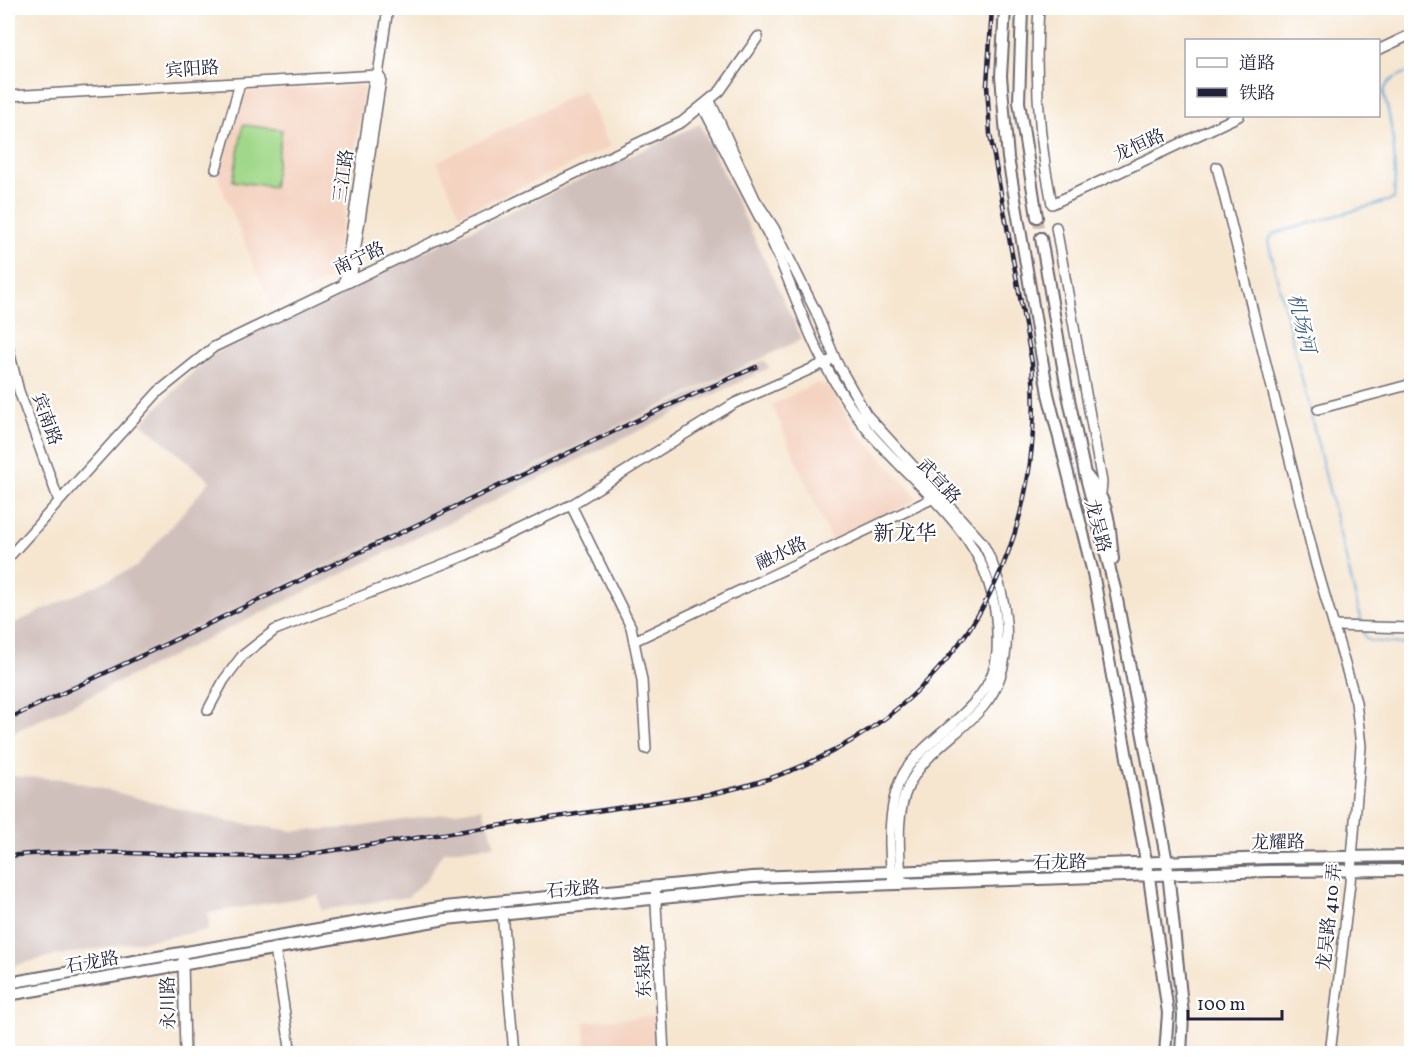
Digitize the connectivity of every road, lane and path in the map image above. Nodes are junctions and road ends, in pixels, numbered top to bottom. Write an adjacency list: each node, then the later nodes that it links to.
1 (388, 8): 8 (street, 三江路)
2 (1005, 8): 39 (main road, 龙吴路)
3 (1022, 8): 15 (main road)
4 (1039, 8): 12 (street, 龙恒路)
5 (1412, 34): 7 (street)
6 (758, 37): 11 (street, 南宁路)
7 (1380, 49)
8 (378, 75): 9 (street, 宾阳路); 18 (street, 三江路)
9 (240, 82): 10 (street, 宾阳路); 14 (street)
10 (8, 96)
11 (706, 104): 18 (street, 南宁路); 20 (street); 21 (street, 武宣路)
12 (1237, 117)
13 (1217, 167): 31 (street, 龙吴路 410 弄)
14 (216, 169)
15 (1037, 217)
16 (1056, 227): 25 (street)
17 (1041, 238): 24 (main road, 龙吴路)
18 (347, 281): 27 (street, 南宁路)
19 (8, 347): 27 (street, 宾南路)
20 (835, 357): 21 (street); 26 (street)
21 (824, 363): 26 (street, 武宣路); 28 (street)
22 (1412, 384): 23 (street)
23 (1318, 410)
24 (1085, 474): 25 (main road); 30 (main road, 龙吴路)
25 (1101, 493): 30 (main road)
26 (937, 497): 33 (street, 融水路); 41 (street)
27 (59, 501): 29 (street, 南宁路)
28 (571, 505): 33 (street); 34 (street)
29 (8, 558)
30 (1115, 589): 38 (main road, 龙吴路)
31 (1334, 627): 32 (street); 36 (street, 龙吴路 410 弄)
32 (1412, 628)
33 (634, 641): 35 (street)
34 (208, 710)
35 (646, 749)
36 (1352, 856): 37 (main road, 龙耀路); 38 (main road, 龙耀路); 40 (street, 龙吴路 410 弄)
37 (1412, 856)
38 (1167, 862): 39 (main road, 龙耀路); 43 (main road, 龙吴路)
39 (1145, 864): 41 (main road, 石龙路); 44 (main road, 龙吴路)
40 (1351, 868): 42 (main road, 龙耀路); 43 (main road, 龙耀路); 60 (street, 龙吴路 410 弄)
41 (896, 870): 45 (street); 46 (main road, 石龙路)
42 (1412, 870)
43 (1169, 876): 44 (main road, 龙耀路); 59 (main road, 龙吴路)
44 (1149, 877): 45 (main road, 石龙路); 58 (main road, 龙吴路)
45 (897, 883): 47 (main road, 石龙路)
46 (655, 886): 47 (street, 东泉路); 50 (main road, 石龙路)
47 (656, 898): 48 (main road, 石龙路); 57 (street, 东泉路)
48 (502, 912): 49 (main road, 石龙路); 56 (street)
49 (275, 948): 51 (main road, 石龙路); 55 (street)
50 (183, 951): 51 (street, 永川路); 52 (main road, 石龙路)
51 (183, 963): 53 (main road, 石龙路); 54 (street, 永川路)
52 (8, 983)
53 (8, 995)
54 (185, 1053)
55 (291, 1053)
56 (514, 1053)
57 (664, 1053)
58 (1165, 1053)
59 (1181, 1053)
60 (1330, 1053)

